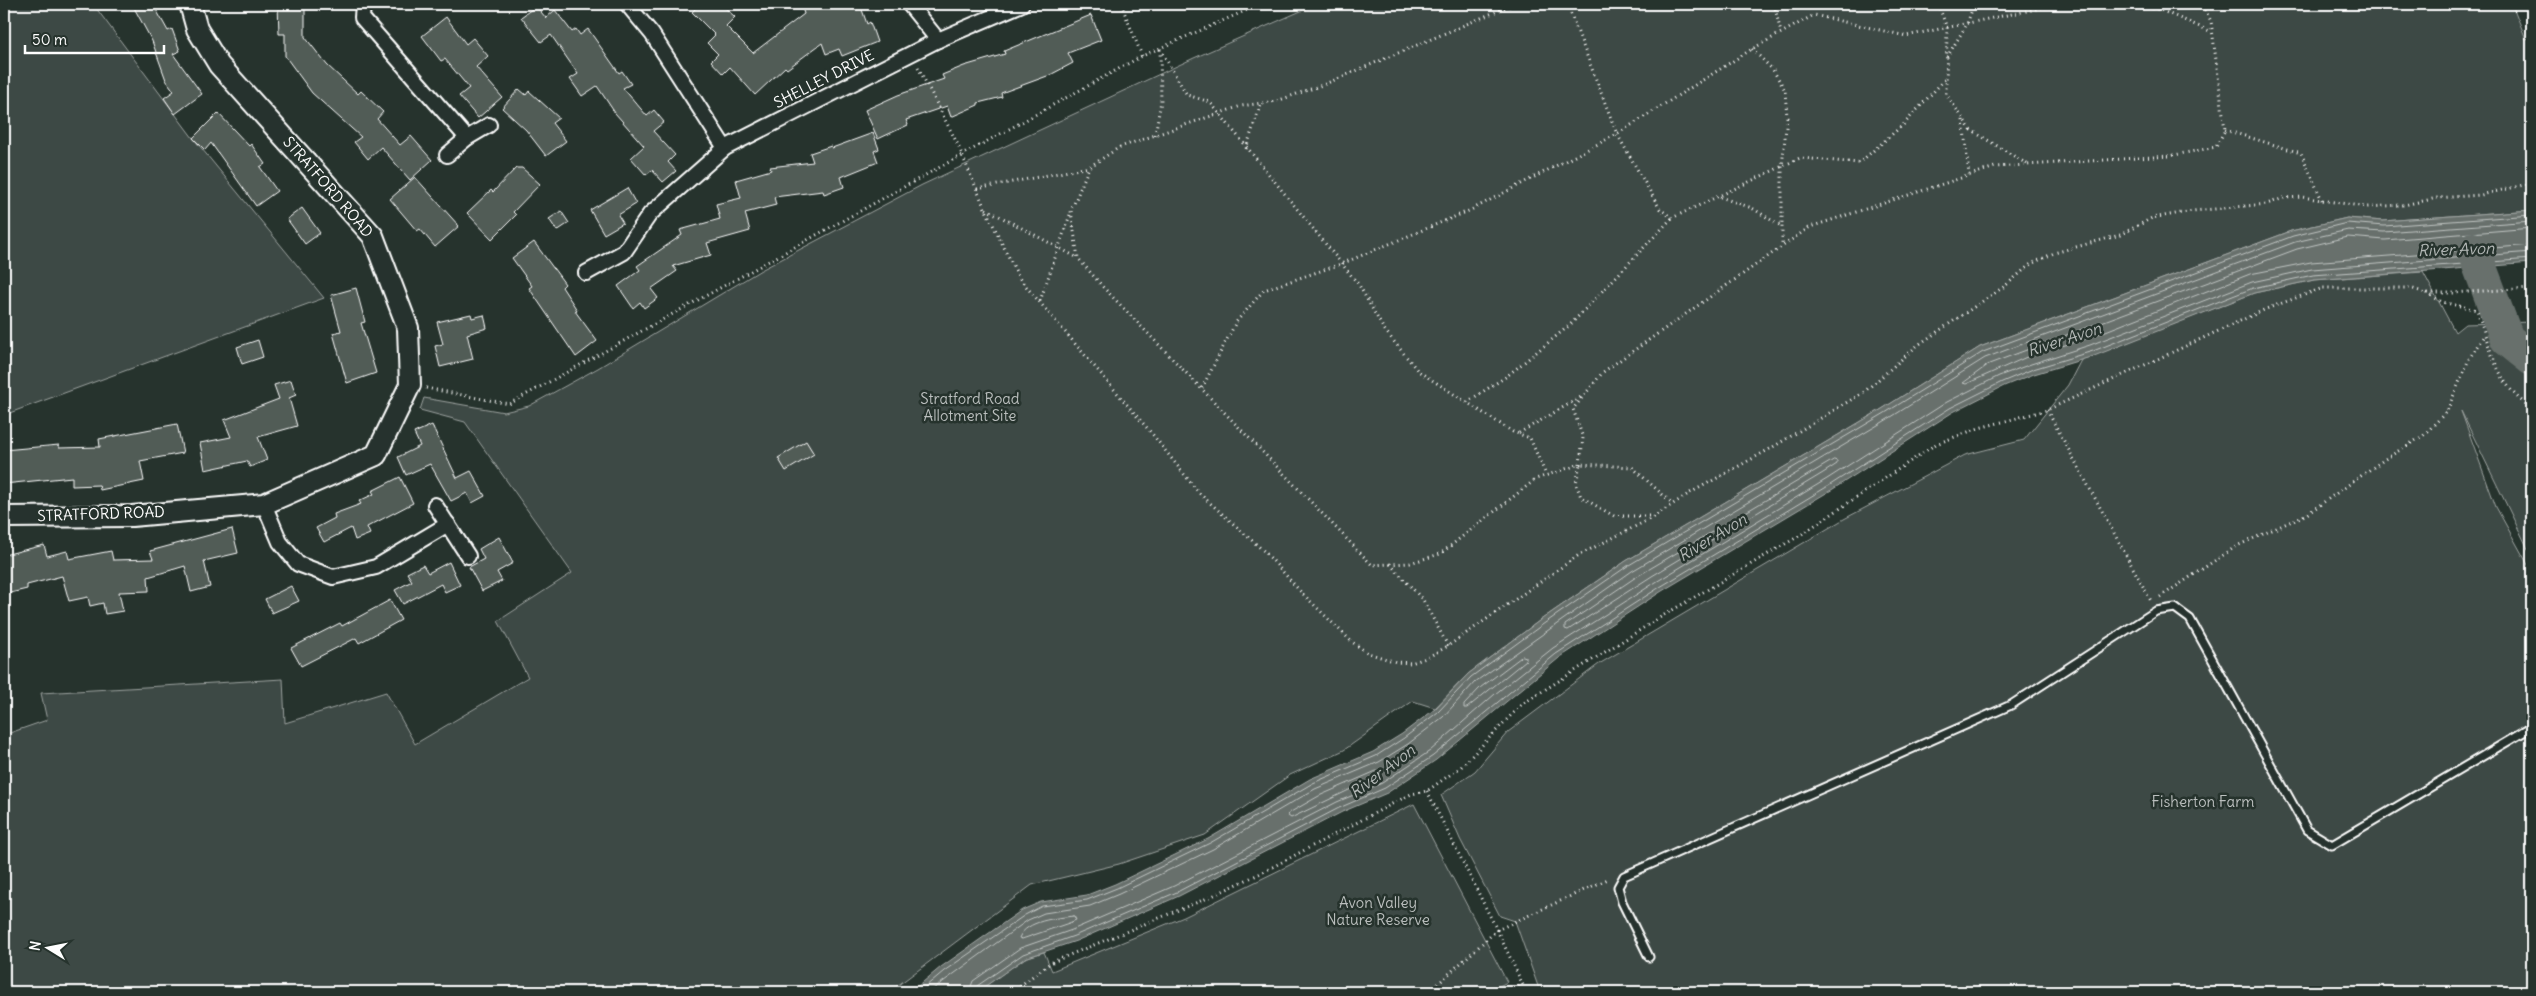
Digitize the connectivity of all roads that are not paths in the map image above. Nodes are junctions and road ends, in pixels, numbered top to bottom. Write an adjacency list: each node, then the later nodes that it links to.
1 (190, 4): 12 (street, STRATFORD ROAD)
2 (363, 4): 8 (street)
3 (627, 4): 9 (street)
4 (909, 4): 6 (street)
5 (1022, 4): 6 (street, SHELLEY DRIVE)
6 (938, 40): 9 (street, SHELLEY DRIVE)
7 (488, 125): 8 (street)
8 (467, 138): 10 (street)
9 (725, 148): 11 (street, SHELLEY DRIVE)
10 (447, 155)
11 (586, 273)
12 (264, 504): 14 (street, STRATFORD ROAD); 15 (street)
13 (435, 505): 15 (street)
14 (4, 517)
15 (448, 524): 16 (street)
16 (468, 556)
17 (2532, 727): 18 (lane)
18 (1649, 957)

